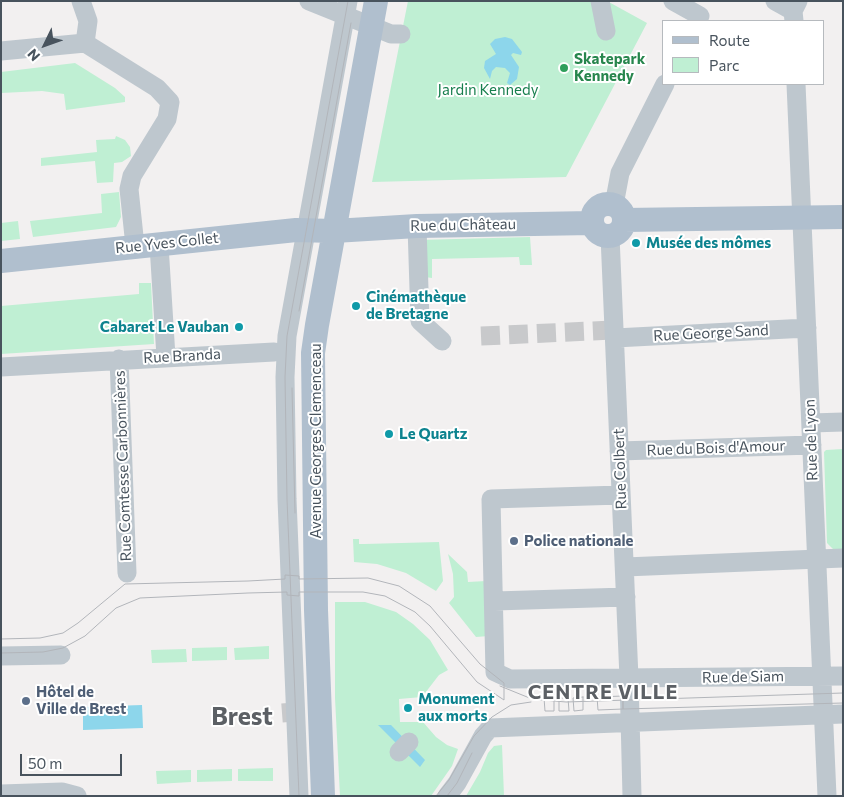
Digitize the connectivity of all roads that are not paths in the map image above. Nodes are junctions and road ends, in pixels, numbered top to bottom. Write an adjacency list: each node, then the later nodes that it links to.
1 (80, 1): 12 (street)
2 (309, 1): 8 (street)
3 (376, 1): 8 (main road, Avenue Georges Clemenceau)
4 (600, 1): 10 (street)
5 (673, 1): 9 (street)
6 (775, 1): 7 (street)
7 (795, 11)
8 (354, 13): 11 (street); 20 (main road, Avenue Georges Clemenceau)
9 (702, 13)
10 (606, 31)
11 (402, 34)
12 (85, 43): 13 (street); 22 (street)
13 (1, 51)
14 (664, 85): 18 (street, Rue Colbert)
15 (796, 85): 17 (street, Rue de Lyon)
16 (843, 217): 17 (main road, Rue du Château)
17 (802, 218): 18 (main road, Rue du Château); 24 (street, Rue de Lyon)
18 (610, 221): 19 (main road, Rue du Château); 25 (street, Rue Colbert)
19 (416, 226): 20 (main road, Rue du Château); 26 (street)
20 (318, 231): 21 (main road, Rue Yves Collet); 52 (street); 53 (street); 54 (main road, Avenue Georges Clemenceau)
21 (159, 244): 22 (main road, Rue Yves Collet); 28 (street)
22 (135, 246): 23 (main road, Rue Yves Collet)
23 (1, 261)
24 (807, 328): 25 (street, Rue George Sand); 32 (street, Rue de Lyon)
25 (615, 338): 34 (street, Rue Colbert)
26 (442, 341)
27 (274, 352): 28 (street, Rue Branda)
28 (166, 357): 29 (street, Rue Branda)
29 (119, 359): 30 (street, Rue Branda); 39 (street, Rue Comtesse Carbonnières)
30 (1, 367)
31 (843, 422): 32 (street)
32 (811, 423): 33 (street, Rue de Lyon)
33 (812, 445): 34 (street, Rue du Bois d'Amour); 37 (street, Rue de Lyon)
34 (620, 451): 35 (street, Rue Colbert)
35 (621, 495): 38 (street, Rue Colbert); 41 (street)
36 (843, 558): 37 (street)
37 (816, 559): 38 (street); 45 (street, Rue de Lyon)
38 (625, 567): 40 (street, Rue Colbert)
39 (126, 573)
40 (626, 597): 41 (street); 46 (street, Rue Colbert)
41 (495, 601): 46 (street, Rue de Siam)
42 (61, 655): 43 (street)
43 (1, 656)
44 (843, 676): 45 (street, Rue de Siam)
45 (822, 677): 46 (street, Rue de Siam); 47 (street, Rue de Lyon)
46 (630, 678): 49 (street, Rue Colbert)
47 (823, 714): 48 (street); 49 (street); 57 (street, Rue de Lyon)
48 (843, 714)
49 (630, 722): 55 (street); 56 (street, Rue Colbert)
50 (1, 794): 51 (street)
51 (76, 795)
52 (299, 796)
53 (305, 796)
54 (323, 796)
55 (447, 796)
56 (632, 796)
57 (827, 796)

